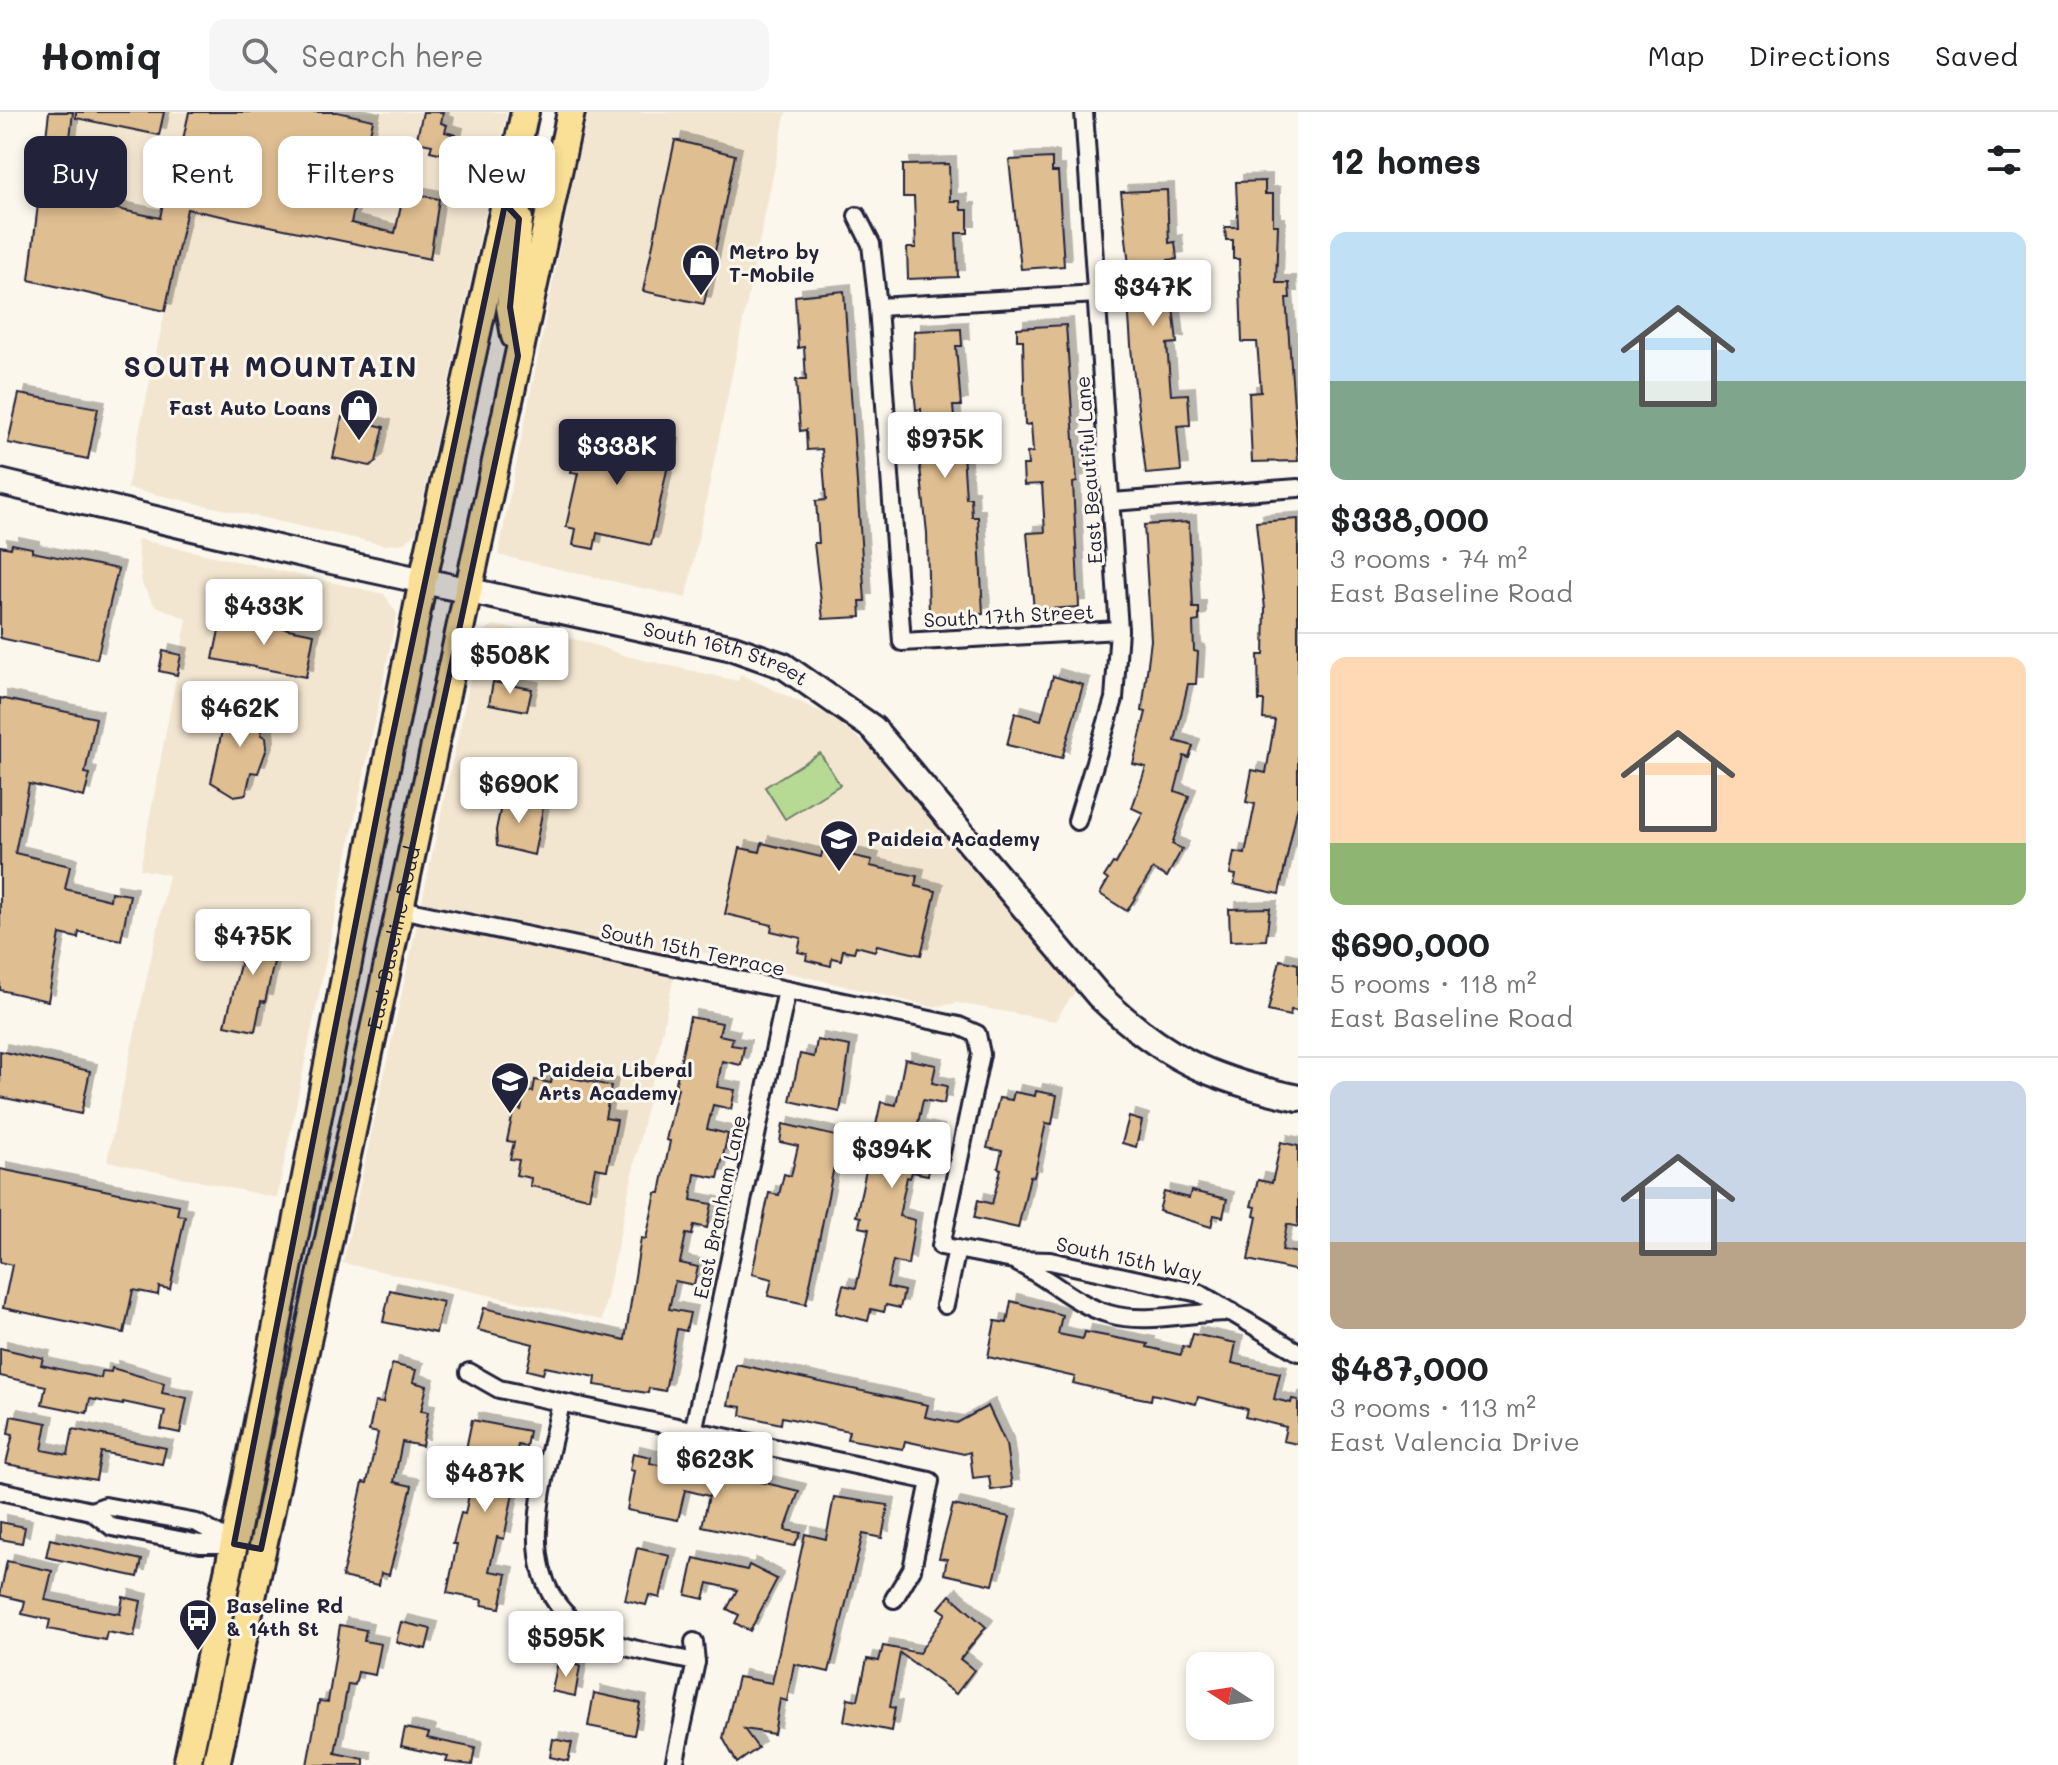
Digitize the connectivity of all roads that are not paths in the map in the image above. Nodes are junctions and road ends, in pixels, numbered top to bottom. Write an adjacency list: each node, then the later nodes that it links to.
1 (525, 112): 5 (main road, East Baseline Road)
2 (555, 112): 6 (main road)
3 (571, 112): 6 (main road, East Baseline Road)
4 (1084, 112): 10 (street, East Beautiful Lane)
5 (520, 136)
6 (562, 154): 12 (main road, East Baseline Road)
7 (504, 208): 16 (main road, East Baseline Road)
8 (512, 208): 12 (main road)
9 (857, 216): 11 (street)
10 (1097, 294): 11 (street); 15 (street, East Beautiful Lane)
11 (878, 307): 18 (street, South 17th Street)
12 (518, 356): 17 (main road, East Baseline Road)
13 (0, 482): 16 (main road, South 16th Street)
14 (1298, 488): 15 (street)
15 (1112, 502): 18 (street, East Beautiful Lane)
16 (423, 580): 17 (main road, South 16th Street); 20 (main road, East Baseline Road)
17 (467, 590): 21 (main road, East Baseline Road); 23 (main road, South 16th Street)
18 (1119, 630): 19 (street, East Beautiful Lane)
19 (1077, 821)
20 (360, 900): 21 (main road); 36 (main road, East Baseline Road)
21 (400, 909): 22 (street, South 15th Terrace); 37 (main road, East Baseline Road)
22 (787, 990): 24 (street, South 15th Terrace); 31 (street, East Branham Lane)
23 (1298, 1098)
24 (949, 1248): 25 (street, South 15th Way); 26 (street)
25 (1013, 1260): 27 (street, South 15th Way); 27 (street, South 15th Way)
26 (945, 1305)
27 (1232, 1312): 28 (street, South 15th Way)
28 (1295, 1345)
29 (469, 1372): 30 (street)
30 (561, 1403): 31 (street); 40 (street)
31 (693, 1432): 38 (street)
32 (0, 1491): 33 (street)
33 (91, 1511): 34 (street); 35 (street)
34 (148, 1514): 35 (street); 36 (street)
35 (144, 1534): 36 (street)
36 (234, 1544): 37 (main road); 41 (main road, East Baseline Road)
37 (261, 1549): 42 (main road, East Baseline Road)
38 (894, 1599)
39 (694, 1642): 40 (street)
40 (696, 1662): 43 (street)
41 (187, 1765)
42 (216, 1765)
43 (674, 1765)

